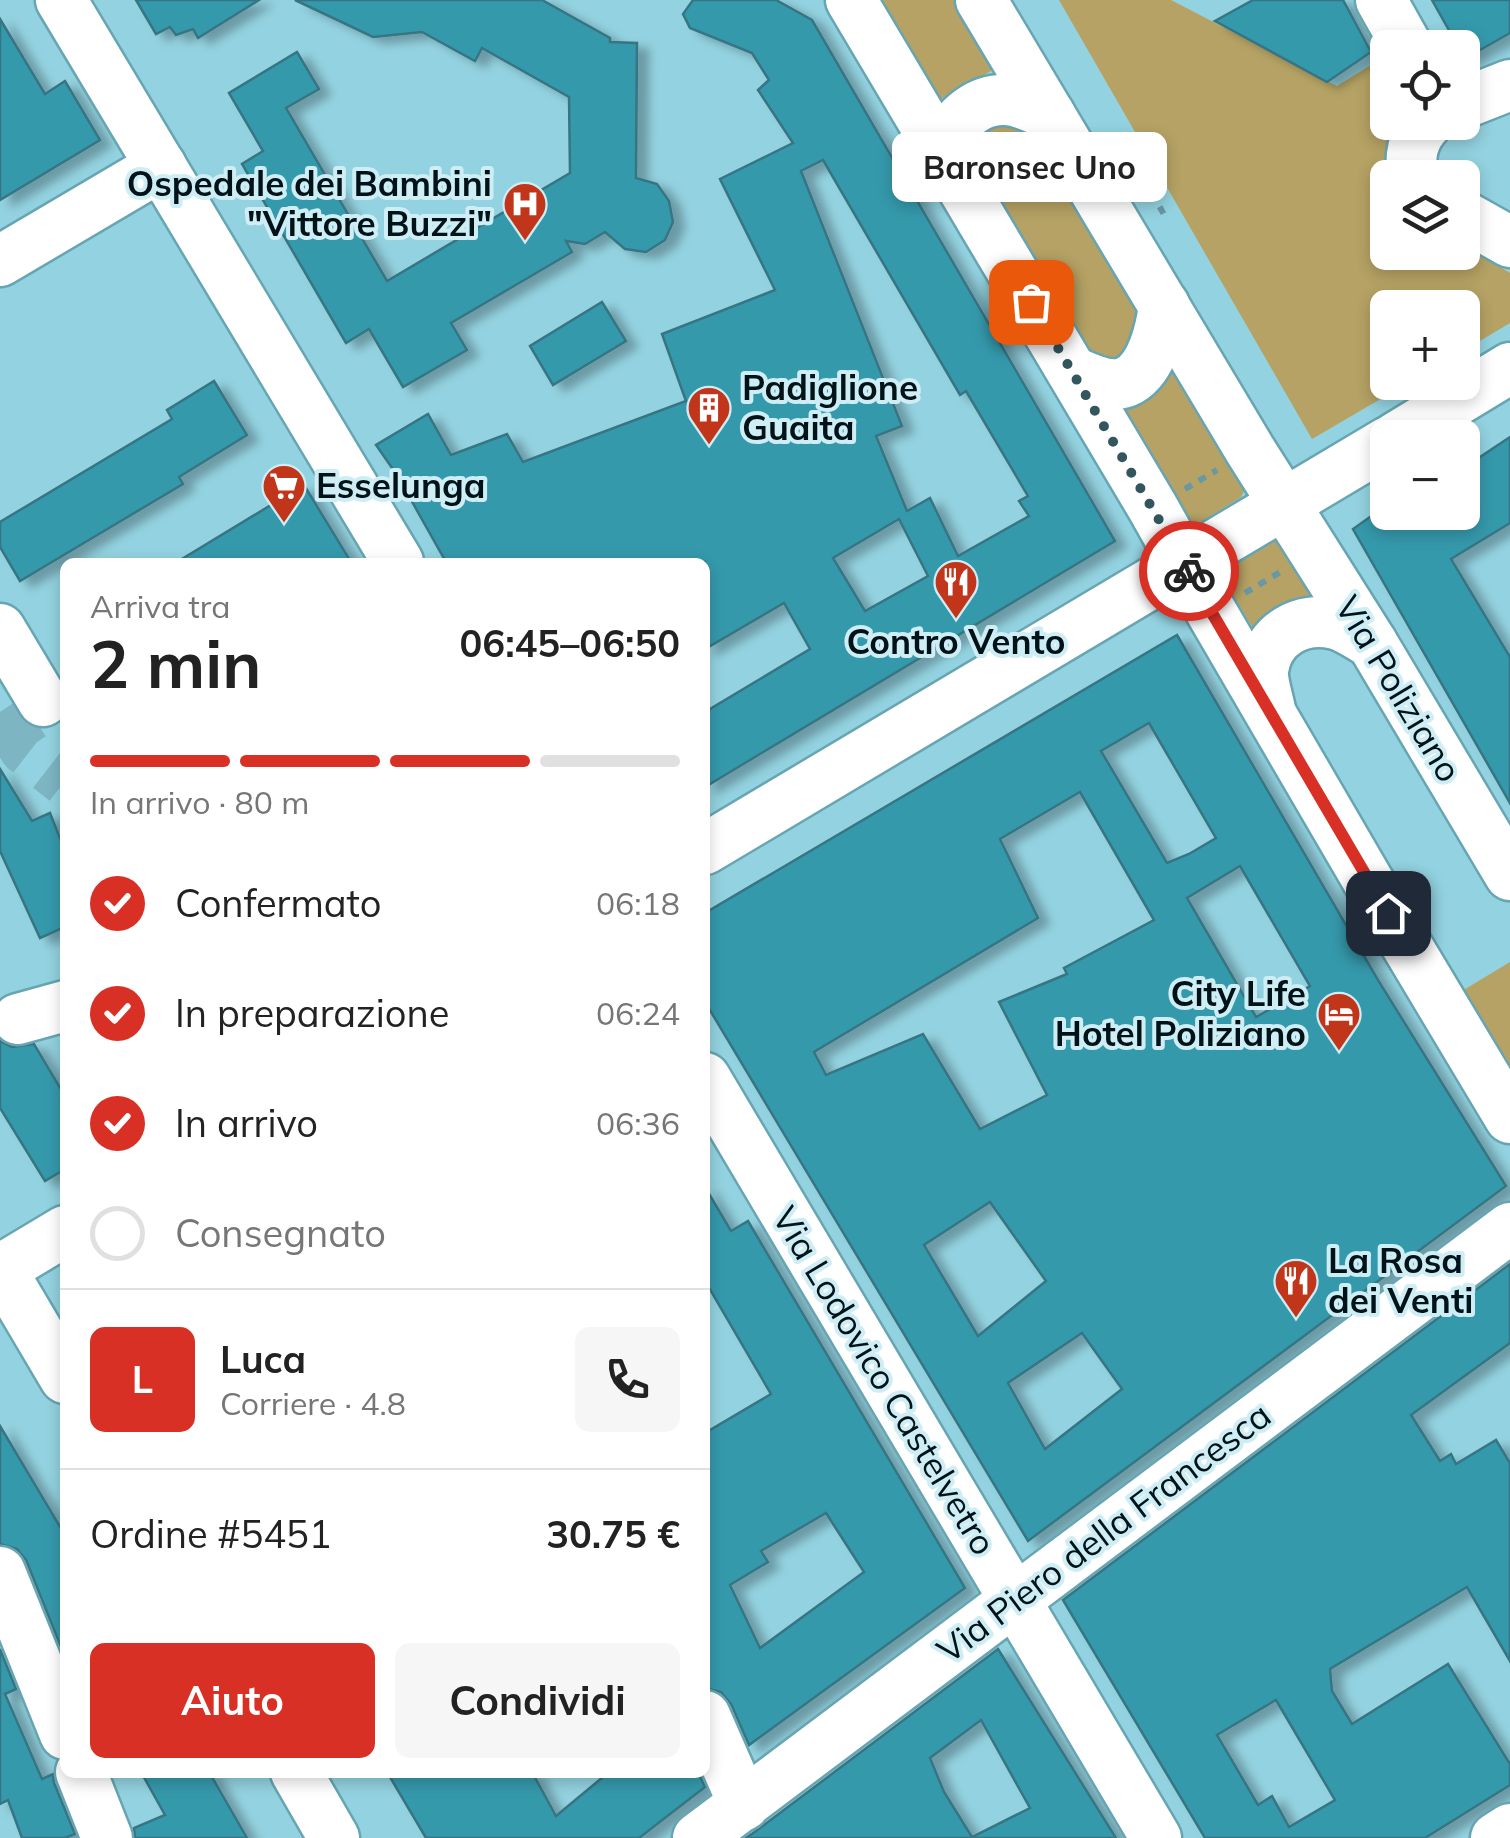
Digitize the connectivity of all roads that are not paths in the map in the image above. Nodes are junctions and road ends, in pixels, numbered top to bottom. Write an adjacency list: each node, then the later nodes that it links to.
1 (61, 0): 10 (street)
2 (851, 0): 9 (street)
3 (981, 0): 8 (street, Via Poliziano)
4 (1380, 0): 5 (street)
5 (1398, 30)
6 (1510, 85): 7 (street)
7 (1480, 97)
8 (1050, 115): 9 (street); 14 (street, Via Poliziano)
9 (950, 164): 16 (street)
10 (161, 166): 13 (street); 20 (street)
11 (1480, 225): 12 (street)
12 (1510, 242)
13 (0, 261)
14 (1164, 305): 16 (street); 19 (street, Via Poliziano)
15 (1510, 368): 17 (street)
16 (1072, 371): 21 (street)
17 (1425, 420)
18 (1370, 453): 19 (street)
19 (1283, 504): 21 (street); 23 (street, Via Poliziano)
20 (396, 558)
21 (1185, 562): 25 (street); 26 (street)
22 (0, 629): 24 (street)
23 (1372, 643): 25 (street); 27 (street, Via Poliziano)
24 (14, 709)
25 (1271, 713): 29 (street)
26 (710, 846)
27 (1510, 875)
28 (710, 1086): 35 (street, Via Lodovico Castelvetro)
29 (1510, 1118)
30 (1510, 1228): 35 (street, Via Piero della Francesca)
31 (60, 1234): 32 (street)
32 (0, 1269): 33 (street)
33 (60, 1370)
34 (0, 1572): 36 (street)
35 (1013, 1599): 40 (street, Via Piero della Francesca); 45 (street, Via Lodovico Castelvetro)
36 (60, 1722)
37 (710, 1727): 40 (street)
38 (82, 1778): 42 (street)
39 (299, 1778): 43 (street)
40 (744, 1805): 44 (street, Via Piero della Francesca)
41 (1510, 1830): 46 (street)
42 (107, 1838)
43 (334, 1838)
44 (698, 1838)
45 (1156, 1838)
46 (1496, 1838)

